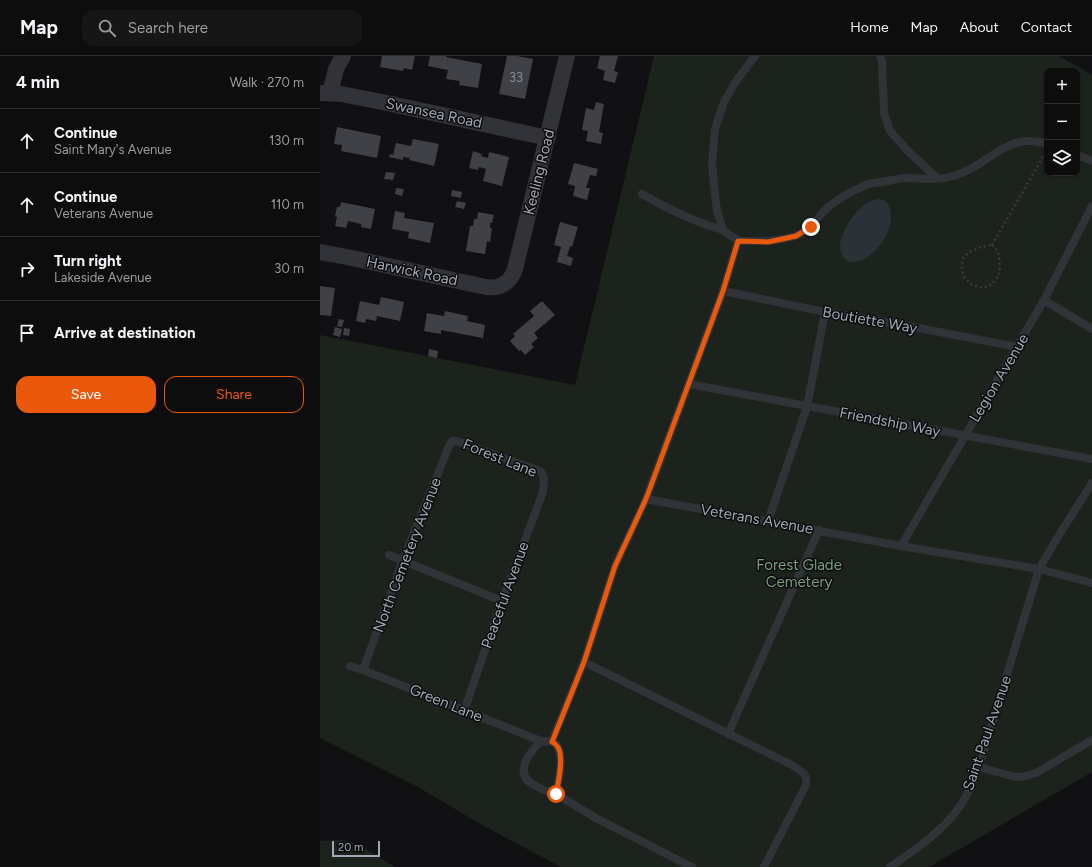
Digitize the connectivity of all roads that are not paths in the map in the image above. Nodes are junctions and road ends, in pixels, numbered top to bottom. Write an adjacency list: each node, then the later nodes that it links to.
1 (343, 56): 5 (street)
2 (567, 56): 6 (street, Keeling Road)
3 (755, 56): 13 (lane)
4 (880, 56): 10 (lane)
5 (325, 93): 6 (street, Swansea Road)
6 (548, 138): 16 (street, Keeling Road)
7 (1044, 143): 10 (lane)
8 (1080, 156): 9 (lane)
9 (1092, 161)
10 (937, 178): 14 (lane)
11 (642, 194): 13 (lane)
12 (1092, 206): 18 (lane, Legion Avenue)
13 (723, 230): 14 (lane)
14 (738, 241): 17 (lane)
15 (320, 252): 16 (street, Harwick Road)
16 (504, 284)
17 (723, 291): 19 (lane, Boutiette Way); 22 (lane)
18 (1044, 300): 20 (lane); 21 (lane, Legion Avenue)
19 (825, 312): 21 (lane, Boutiette Way); 23 (lane)
20 (1092, 329)
21 (1018, 347): 24 (lane, Legion Avenue)
22 (689, 384): 23 (lane, Friendship Way); 29 (lane)
23 (807, 407): 24 (lane, Friendship Way); 30 (lane)
24 (965, 436): 26 (lane, Friendship Way); 32 (lane, Legion Avenue)
25 (452, 441): 27 (lane, Forest Lane); 34 (lane, North Cemetery Avenue)
26 (1092, 459)
27 (544, 479): 37 (lane, Peaceful Avenue)
28 (1092, 483): 35 (lane)
29 (646, 499): 30 (lane, Veterans Avenue); 38 (lane)
30 (768, 521): 31 (lane, Veterans Avenue)
31 (819, 530): 32 (lane, Veterans Avenue); 42 (lane)
32 (901, 546): 35 (lane, Veterans Avenue)
33 (389, 554): 34 (lane)
34 (403, 560): 37 (lane); 40 (lane, North Cemetery Avenue)
35 (1039, 569): 36 (lane, Veterans Avenue); 46 (lane, Saint Paul Avenue)
36 (1092, 583)
37 (502, 600): 41 (lane, Peaceful Avenue)
38 (584, 662): 42 (lane); 45 (lane)
39 (350, 666): 40 (lane, Green Lane)
40 (363, 670): 41 (lane, Green Lane)
41 (464, 711): 44 (lane, Green Lane)
42 (728, 734): 49 (lane)
43 (1092, 740): 46 (lane)
44 (541, 741): 45 (lane, Green Lane); 47 (lane)
45 (552, 742): 47 (lane)
46 (979, 767): 50 (lane, Saint Paul Avenue)
47 (556, 794): 48 (lane)
48 (692, 867)
49 (764, 867)
50 (890, 867)

